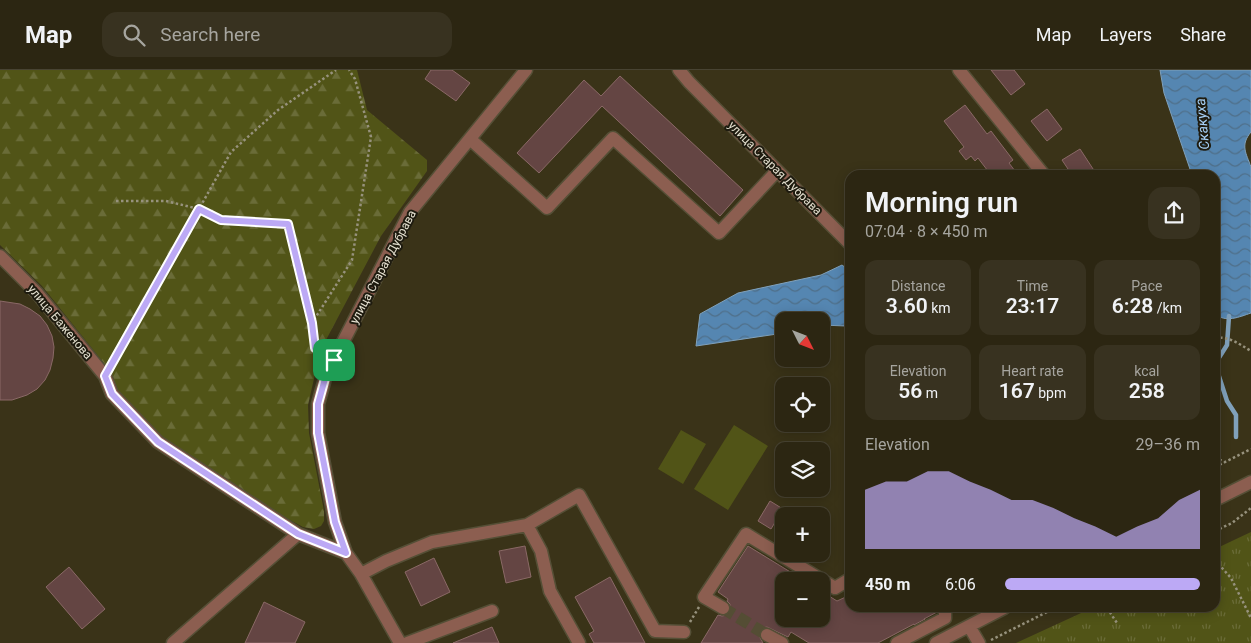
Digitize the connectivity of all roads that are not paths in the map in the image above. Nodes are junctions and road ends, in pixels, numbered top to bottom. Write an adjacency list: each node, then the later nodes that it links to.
1 (526, 70): 4 (street, улица Старая Дубрава)
2 (679, 70): 6 (street, улица Старая Дубрава)
3 (959, 70): 5 (street)
4 (470, 139): 6 (street); 13 (street, улица Старая Дубрава)
5 (1040, 170)
6 (777, 171): 7 (street, улица Старая Дубрава)
7 (845, 239)
8 (0, 256): 12 (street, улица Баженова)
9 (1251, 482): 10 (street)
10 (1220, 498)
11 (527, 525): 14 (street); 21 (street); 27 (street)
12 (298, 534): 13 (street, улица Баженова); 23 (street)
13 (346, 553): 14 (street)
14 (361, 574): 25 (street)
15 (845, 582): 16 (street)
16 (723, 608)
17 (492, 611): 26 (street)
18 (945, 612): 29 (street)
19 (996, 612): 20 (street)
20 (969, 626): 24 (street); 30 (street)
21 (686, 629)
22 (767, 635): 28 (street)
23 (180, 641)
24 (944, 641)
25 (400, 643)
26 (407, 643)
27 (579, 643)
28 (782, 643)
29 (897, 643)
30 (979, 643)

